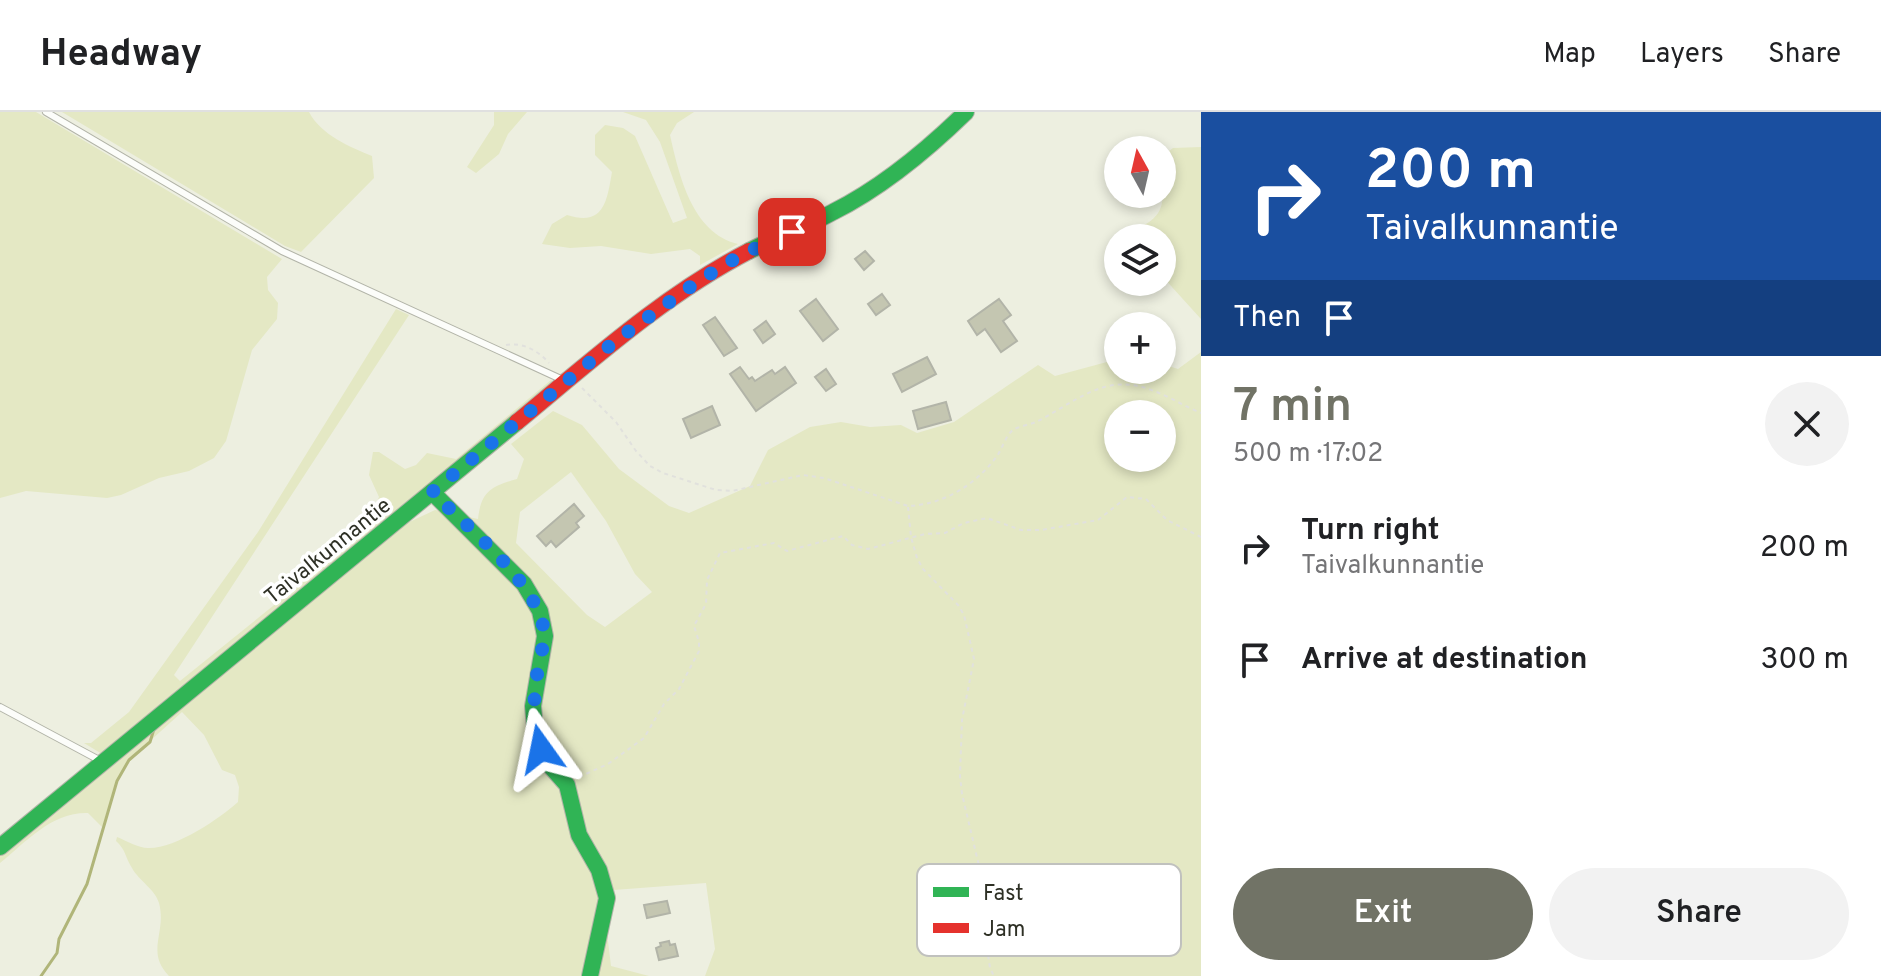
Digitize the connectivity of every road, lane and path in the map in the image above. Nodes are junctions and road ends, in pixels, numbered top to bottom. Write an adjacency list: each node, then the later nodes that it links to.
1 (46, 112): 3 (lane)
2 (966, 112): 4 (street, Taivalkunnantie)
3 (493, 348): 4 (lane); 4 (path)
4 (562, 379): 6 (street, Taivalkunnantie); 7 (path)
5 (1201, 413): 7 (path)
6 (432, 492): 11 (street, Taivalkunnantie); 12 (street)
7 (908, 506): 8 (path)
8 (911, 537): 9 (path); 12 (path); 14 (path)
9 (1201, 537)
10 (0, 707): 11 (lane)
11 (104, 763): 13 (street, Taivalkunnantie)
12 (567, 785): 16 (street)
13 (0, 847)
14 (978, 864)
15 (990, 956): 17 (path)
16 (590, 976)
17 (994, 976)

